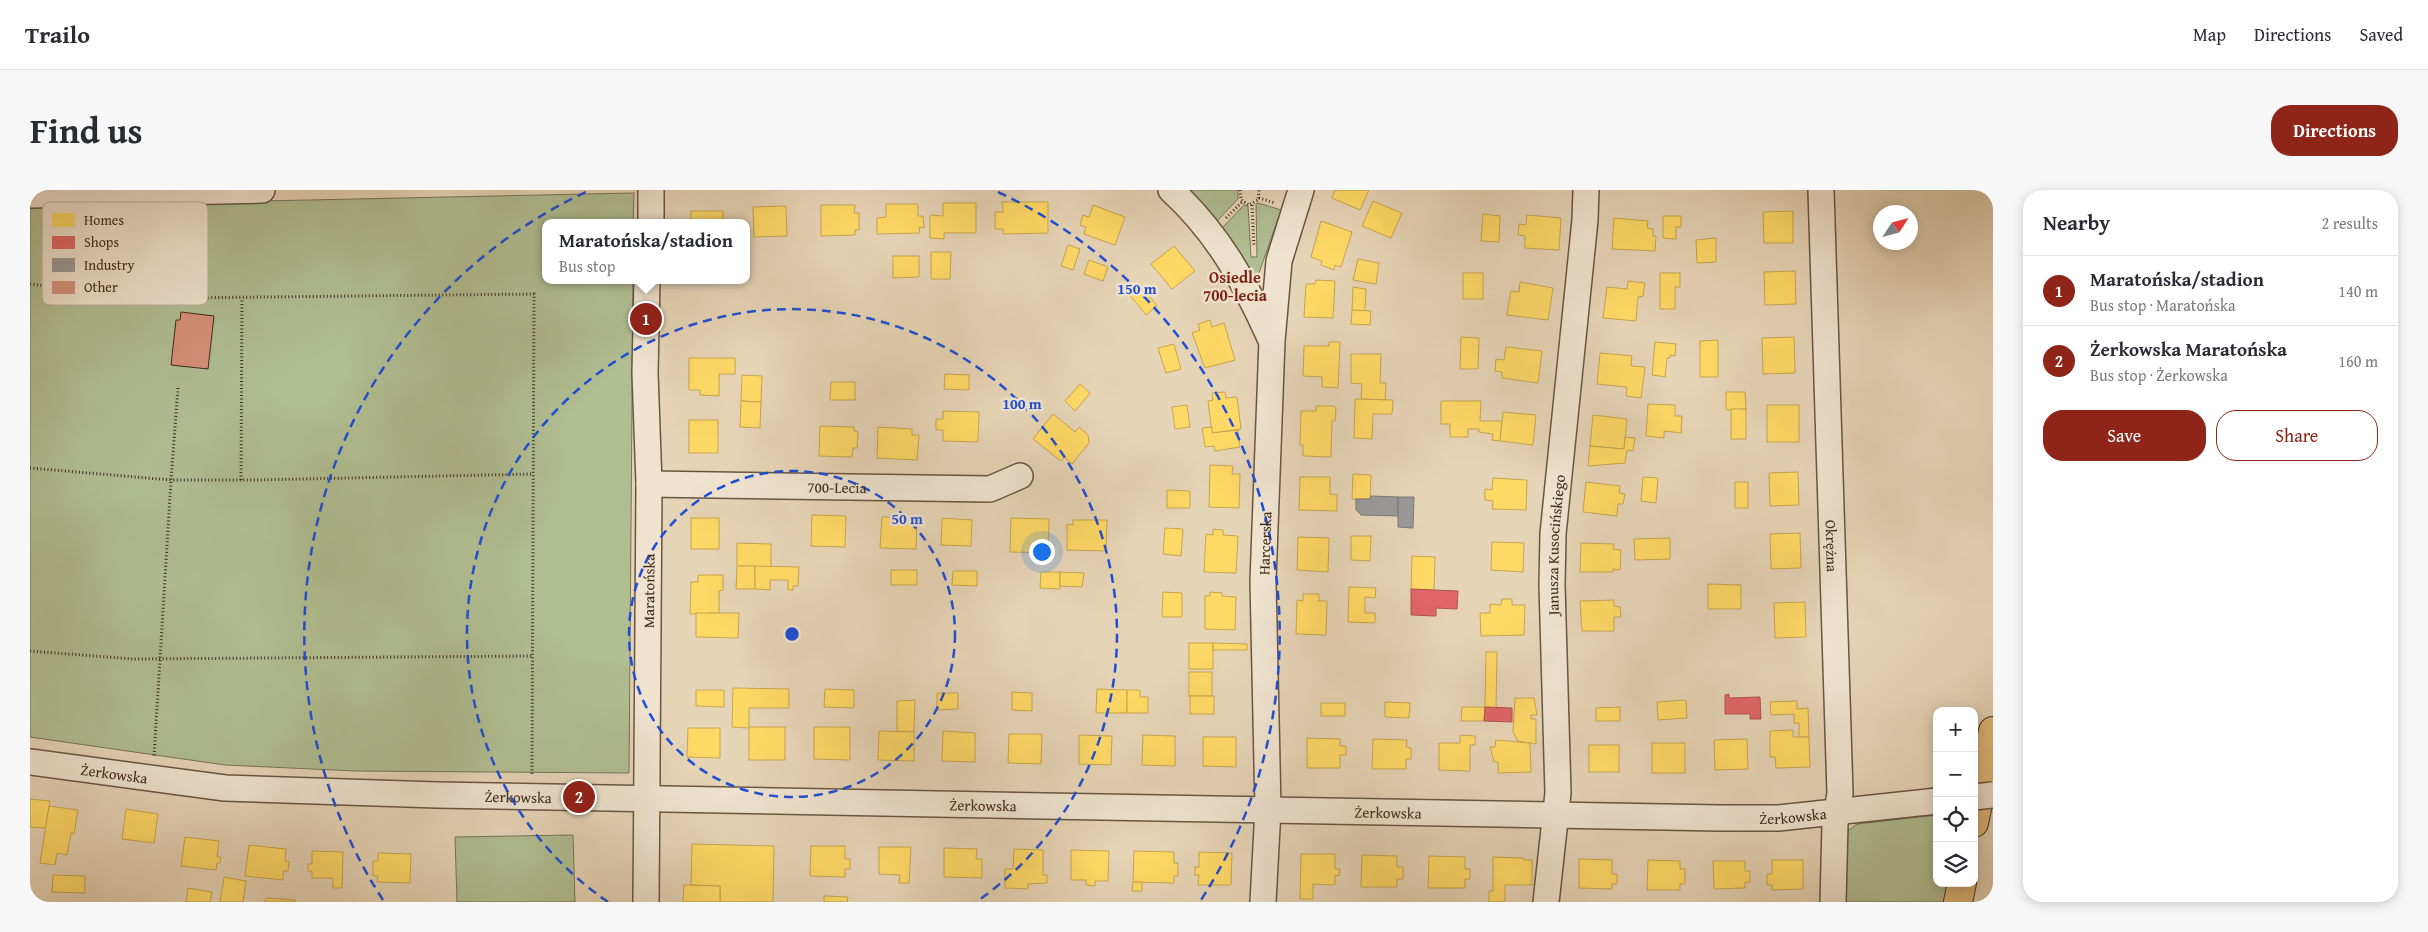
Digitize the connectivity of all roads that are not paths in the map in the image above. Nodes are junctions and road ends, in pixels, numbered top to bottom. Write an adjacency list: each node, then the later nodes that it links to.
1 (262, 190): 7 (street)
2 (651, 190): 8 (street)
3 (1171, 190): 10 (street)
4 (1301, 190): 10 (street, Harcerska)
5 (1586, 190): 22 (street, Janusza Kusocińskiego)
6 (1820, 190): 21 (street, Okrężna)
7 (30, 195)
8 (651, 219)
9 (648, 284): 12 (street, Maratońska)
10 (1272, 341): 20 (street, Harcerska)
11 (1020, 476): 12 (street, 700-Lecia)
12 (649, 484): 17 (street, Maratońska)
13 (1993, 732): 19 (highway)
14 (30, 762): 17 (street, Żerkowska)
15 (1993, 795): 16 (street, bridge)
16 (1978, 797)
17 (646, 798): 20 (street, Żerkowska); 24 (street, Maratońska)
18 (1932, 802): 21 (street, Żerkowska)
19 (1978, 804)
20 (1268, 809): 22 (street, Żerkowska); 25 (street, Harcerska)
21 (1837, 812): 22 (street, Żerkowska); 27 (street, Okrężna)
22 (1554, 815): 26 (street, Janusza Kusocińskiego)
23 (1961, 887): 28 (highway)
24 (646, 902)
25 (1263, 902)
26 (1546, 902)
27 (1833, 902)
28 (1958, 902)

